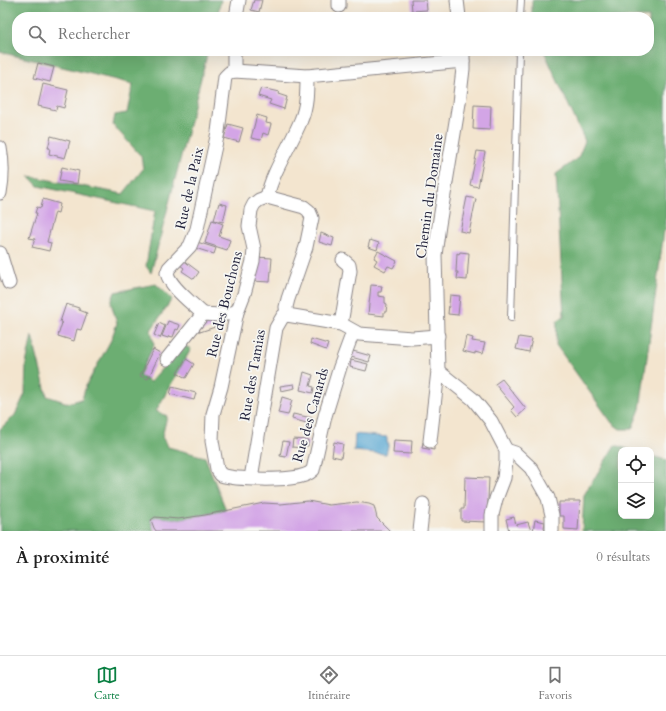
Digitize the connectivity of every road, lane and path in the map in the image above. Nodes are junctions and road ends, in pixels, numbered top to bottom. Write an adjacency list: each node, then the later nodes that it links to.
1 (239, 0): 4 (street)
2 (457, 0): 5 (street)
3 (521, 0): 6 (lane)
4 (237, 12)
5 (458, 12)
6 (520, 12)
7 (234, 56): 10 (street)
8 (463, 56): 11 (street); 24 (street, Chemin du Domaine)
9 (520, 56): 21 (lane)
10 (234, 71): 11 (street); 19 (street, Rue de la Paix)
11 (308, 76): 14 (street)
12 (0, 148): 13 (street)
13 (0, 192)
14 (267, 197): 18 (street, Rue des Bouchons); 20 (street)
15 (0, 253): 17 (street)
16 (343, 260): 22 (street)
17 (10, 283)
18 (237, 312): 19 (street); 29 (street, Rue des Bouchons)
19 (203, 314): 25 (street)
20 (287, 315): 22 (street); 29 (street, Rue des Tamias)
21 (511, 318)
22 (341, 324): 23 (street)
23 (353, 332): 24 (street); 29 (street, Rue des Canards)
24 (438, 336): 26 (street, Chemin du Domaine)
25 (167, 359)
26 (438, 371): 27 (street, Chemin du Domaine); 28 (street)
27 (430, 441)
28 (506, 450): 32 (street); 33 (street)
29 (251, 478)
30 (423, 504): 31 (street)
31 (420, 531)
32 (492, 531)
33 (552, 531)

